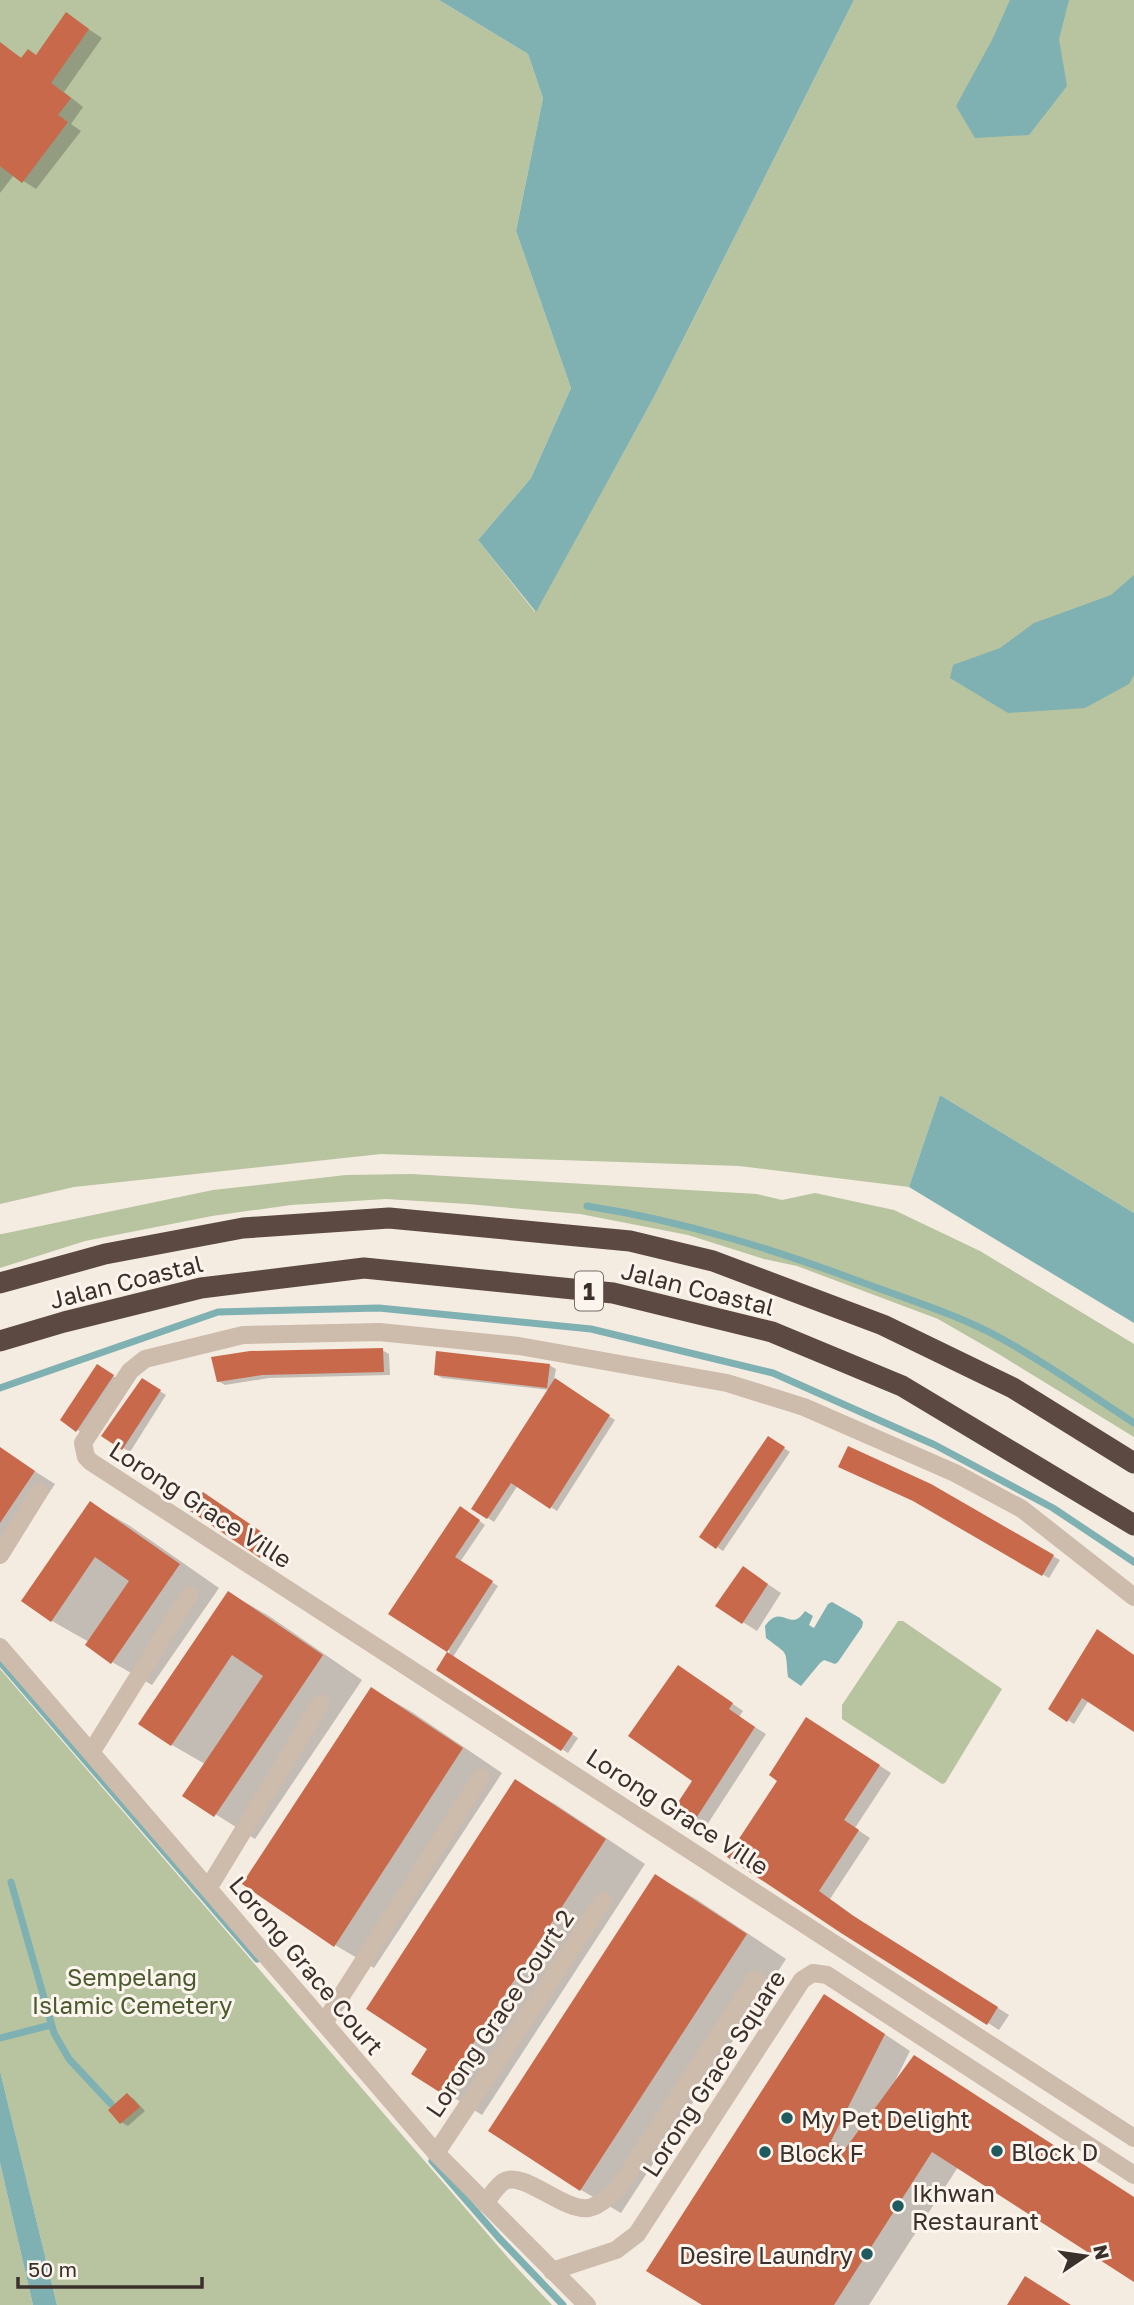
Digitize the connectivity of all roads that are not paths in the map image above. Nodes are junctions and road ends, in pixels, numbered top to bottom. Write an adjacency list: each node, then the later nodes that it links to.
1 (0, 1283): 3 (highway, Jalan Coastal / 1)
2 (0, 1341): 5 (highway, Jalan Coastal / 1)
3 (1134, 1463)
4 (39, 1492): 6 (street)
5 (1134, 1525)
6 (0, 1555)
7 (189, 1595): 11 (street)
8 (1134, 1597): 17 (street, Lorong Grace Ville)
9 (0, 1647): 11 (street, Lorong Grace Court)
10 (321, 1703): 13 (street)
11 (92, 1751): 13 (street, Lorong Grace Court)
12 (481, 1777): 16 (street)
13 (209, 1887): 16 (street, Lorong Grace Court)
14 (603, 1901): 18 (street, Lorong Grace Court 2)
15 (756, 1979): 20 (street)
16 (324, 2023): 18 (street, Lorong Grace Court)
17 (1134, 2138)
18 (436, 2153): 20 (street, Lorong Grace Court)
19 (1134, 2175): 21 (street, Lorong Grace Square)
20 (485, 2203): 21 (street, Lorong Grace Court)
21 (552, 2271): 22 (street, Lorong Grace Court)
22 (587, 2305)

